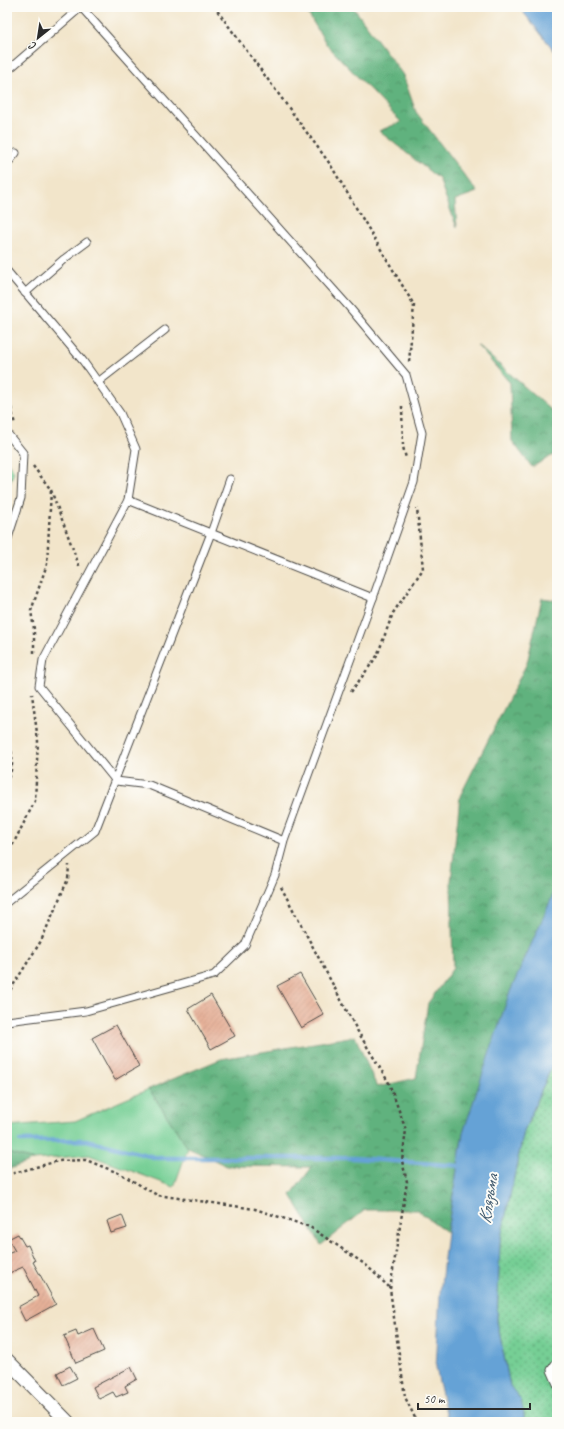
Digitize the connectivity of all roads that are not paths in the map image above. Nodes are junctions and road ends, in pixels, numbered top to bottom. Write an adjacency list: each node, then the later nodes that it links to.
1 (81, 7): 2 (lane); 15 (lane)
2 (7, 71)
3 (16, 153): 4 (lane)
4 (7, 164)
5 (87, 242): 7 (lane)
6 (7, 271): 7 (lane)
7 (25, 293): 9 (lane)
8 (165, 330): 9 (lane)
9 (98, 382): 12 (lane)
10 (7, 433): 14 (lane)
11 (230, 479): 13 (lane)
12 (128, 500): 13 (lane); 16 (lane)
13 (211, 533): 15 (lane); 16 (lane)
14 (7, 541)
15 (373, 598): 17 (lane)
16 (116, 781): 17 (lane); 18 (lane)
17 (284, 840): 19 (lane)
18 (7, 902)
19 (7, 1021)
20 (7, 1360): 23 (street)
21 (557, 1361): 22 (lane)
22 (557, 1384)
23 (68, 1422)

